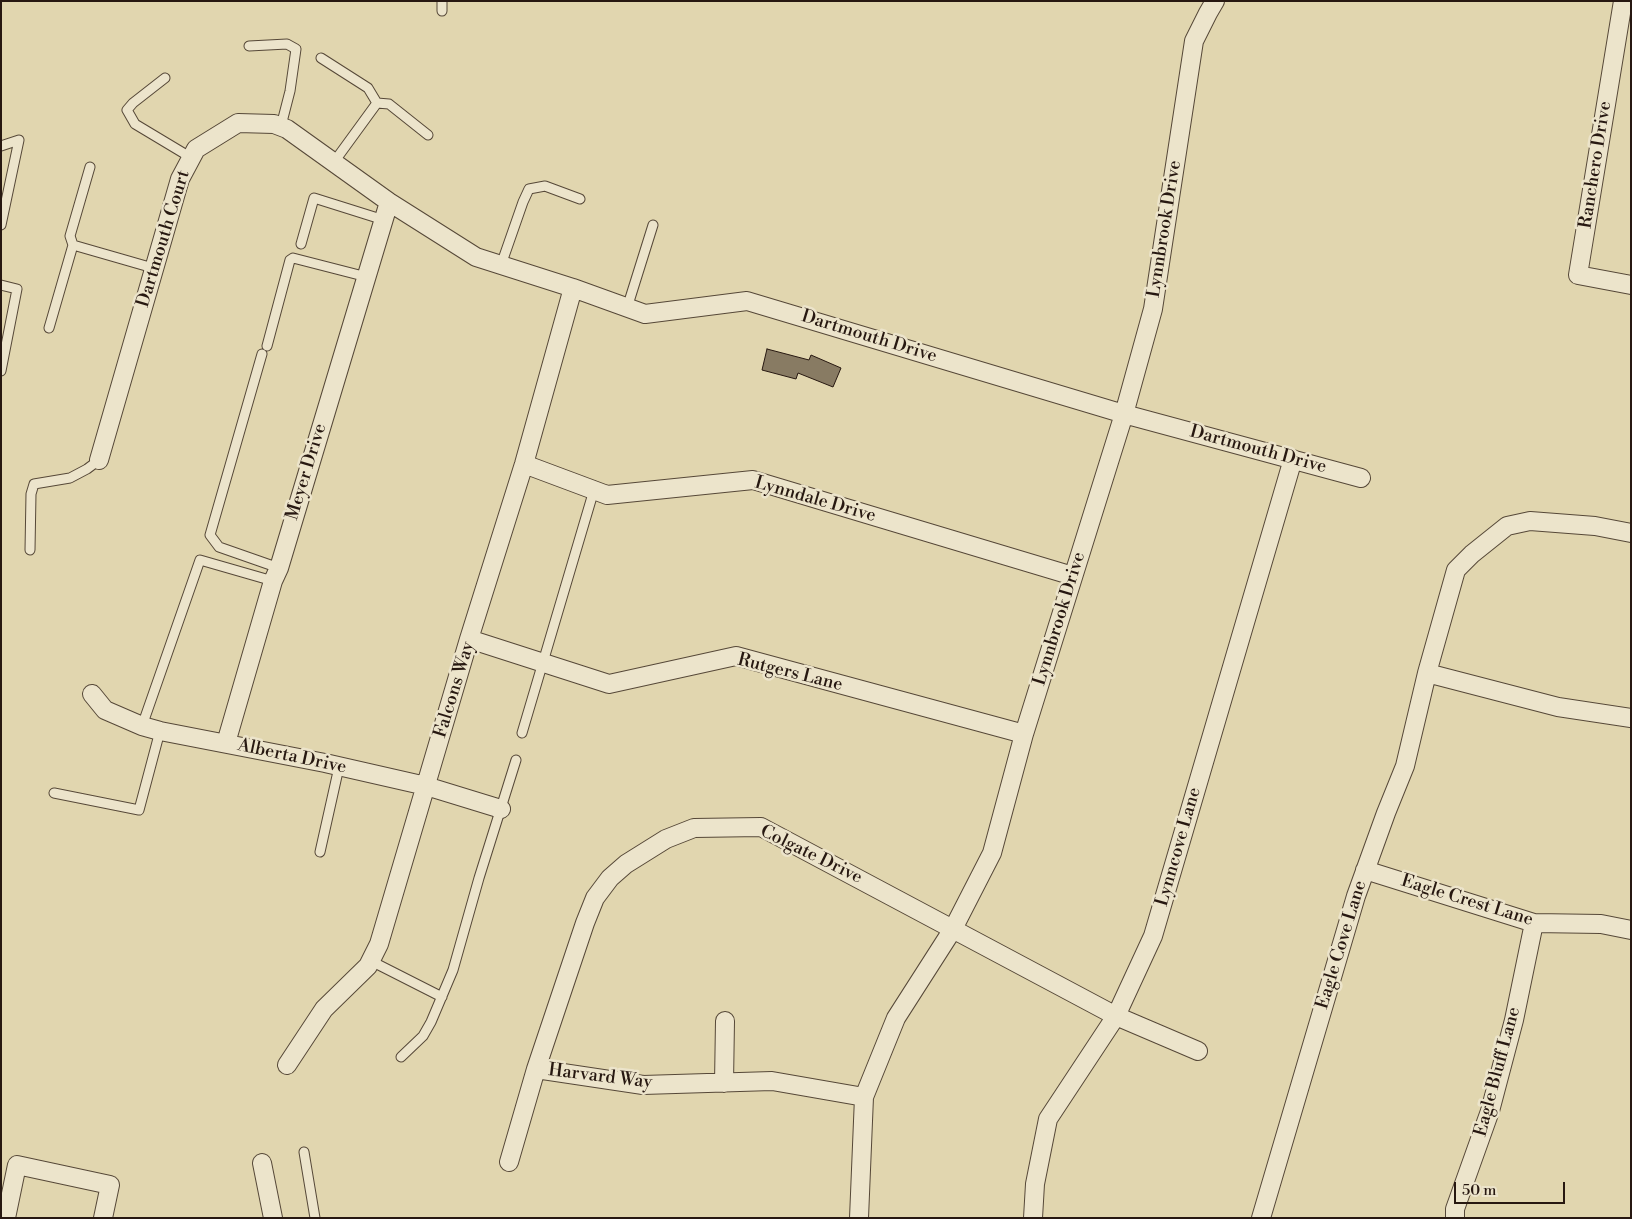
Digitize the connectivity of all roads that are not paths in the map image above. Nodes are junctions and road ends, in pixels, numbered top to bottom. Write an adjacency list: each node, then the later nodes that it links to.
1 (442, 1): 4 (lane)
2 (1215, 1): 31 (street, Lynnbrook Drive)
3 (1623, 1): 26 (street, Ranchero Drive)
4 (442, 12)
5 (250, 46): 9 (lane)
6 (321, 58): 8 (lane)
7 (165, 78): 12 (lane)
8 (378, 103): 10 (lane); 13 (lane)
9 (281, 126): 12 (street, Dartmouth Court); 13 (street, Dartmouth Court)
10 (428, 134)
11 (1, 146): 18 (lane)
12 (190, 157): 23 (street, Dartmouth Court)
13 (334, 162): 16 (street, Dartmouth Court)
14 (90, 167): 21 (lane)
15 (580, 200): 22 (lane)
16 (389, 202): 17 (street, Meyer Drive); 22 (street, Dartmouth Drive)
17 (384, 220): 20 (lane); 24 (street, Meyer Drive)
18 (1, 225)
19 (653, 225): 28 (lane)
20 (301, 244)
21 (73, 245): 23 (lane); 29 (lane)
22 (502, 265): 27 (street, Dartmouth Drive)
23 (154, 268): 33 (street, Dartmouth Court)
24 (366, 277): 39 (street, Meyer Drive); 39 (lane)
25 (1, 285): 30 (lane)
26 (1631, 285)
27 (573, 288): 28 (street, Dartmouth Drive); 34 (street, Falcons Way)
28 (627, 308): 31 (street, Dartmouth Drive)
29 (49, 328)
30 (1, 371)
31 (1124, 414): 32 (street, Dartmouth Drive); 40 (street, Lynnbrook Drive)
32 (1293, 459): 35 (street, Dartmouth Drive); 63 (street, Lynncove Lane)
33 (99, 460): 38 (lane)
34 (524, 464): 36 (street, Lynndale Drive); 41 (street, Falcons Way)
35 (1361, 478)
36 (594, 490): 40 (street, Lynndale Drive); 42 (lane)
37 (1631, 533): 43 (street, Eagle Cove Lane)
38 (30, 550)
39 (276, 574): 46 (lane); 50 (street, Meyer Drive)
40 (1073, 576): 49 (street, Lynnbrook Drive)
41 (469, 639): 42 (street, Rutgers Lane); 53 (street, Falcons Way)
42 (542, 663): 48 (lane); 49 (street, Rutgers Lane)
43 (1427, 673): 45 (street); 57 (street, Eagle Cove Lane)
44 (92, 694): 46 (street, Alberta Drive)
45 (1631, 718)
46 (142, 726): 47 (street, Alberta Drive)
47 (160, 731): 50 (street, Alberta Drive); 54 (lane)
48 (522, 733)
49 (1024, 734): 59 (street, Lynnbrook Drive)
50 (226, 743): 52 (street, Alberta Drive)
51 (516, 760): 55 (lane)
52 (339, 767): 53 (street, Alberta Drive); 56 (lane)
53 (426, 786): 55 (street, Alberta Drive); 61 (street, Falcons Way)
54 (54, 793)
55 (501, 808): 62 (lane)
56 (320, 852)
57 (1365, 870): 58 (street, Eagle Crest Lane); 80 (street, Eagle Cove Lane)
58 (1534, 923): 60 (street, Eagle Crest Lane); 81 (street, Eagle Bluff Lane)
59 (953, 929): 63 (street, Colgate Drive); 68 (street, Colgate Drive); 70 (street, Lynnbrook Drive)
60 (1631, 930)
61 (371, 961): 62 (lane); 67 (street, Falcons Way)
62 (442, 997): 66 (lane)
63 (1116, 1016): 65 (street, Colgate Drive); 79 (street, Lynncove Lane)
64 (725, 1021): 69 (street)
65 (1198, 1051)
66 (401, 1057)
67 (286, 1065)
68 (536, 1069): 69 (street, Harvard Way); 72 (street, Colgate Drive)
69 (724, 1083): 70 (street, Harvard Way)
70 (864, 1097): 78 (street, Lynnbrook Drive)
71 (304, 1152): 77 (lane)
72 (509, 1162)
73 (262, 1163): 76 (street)
74 (6, 1218): 75 (street)
75 (103, 1218)
76 (273, 1218)
77 (315, 1218)
78 (860, 1218)
79 (1033, 1218)
80 (1261, 1218)
81 (1455, 1218)

